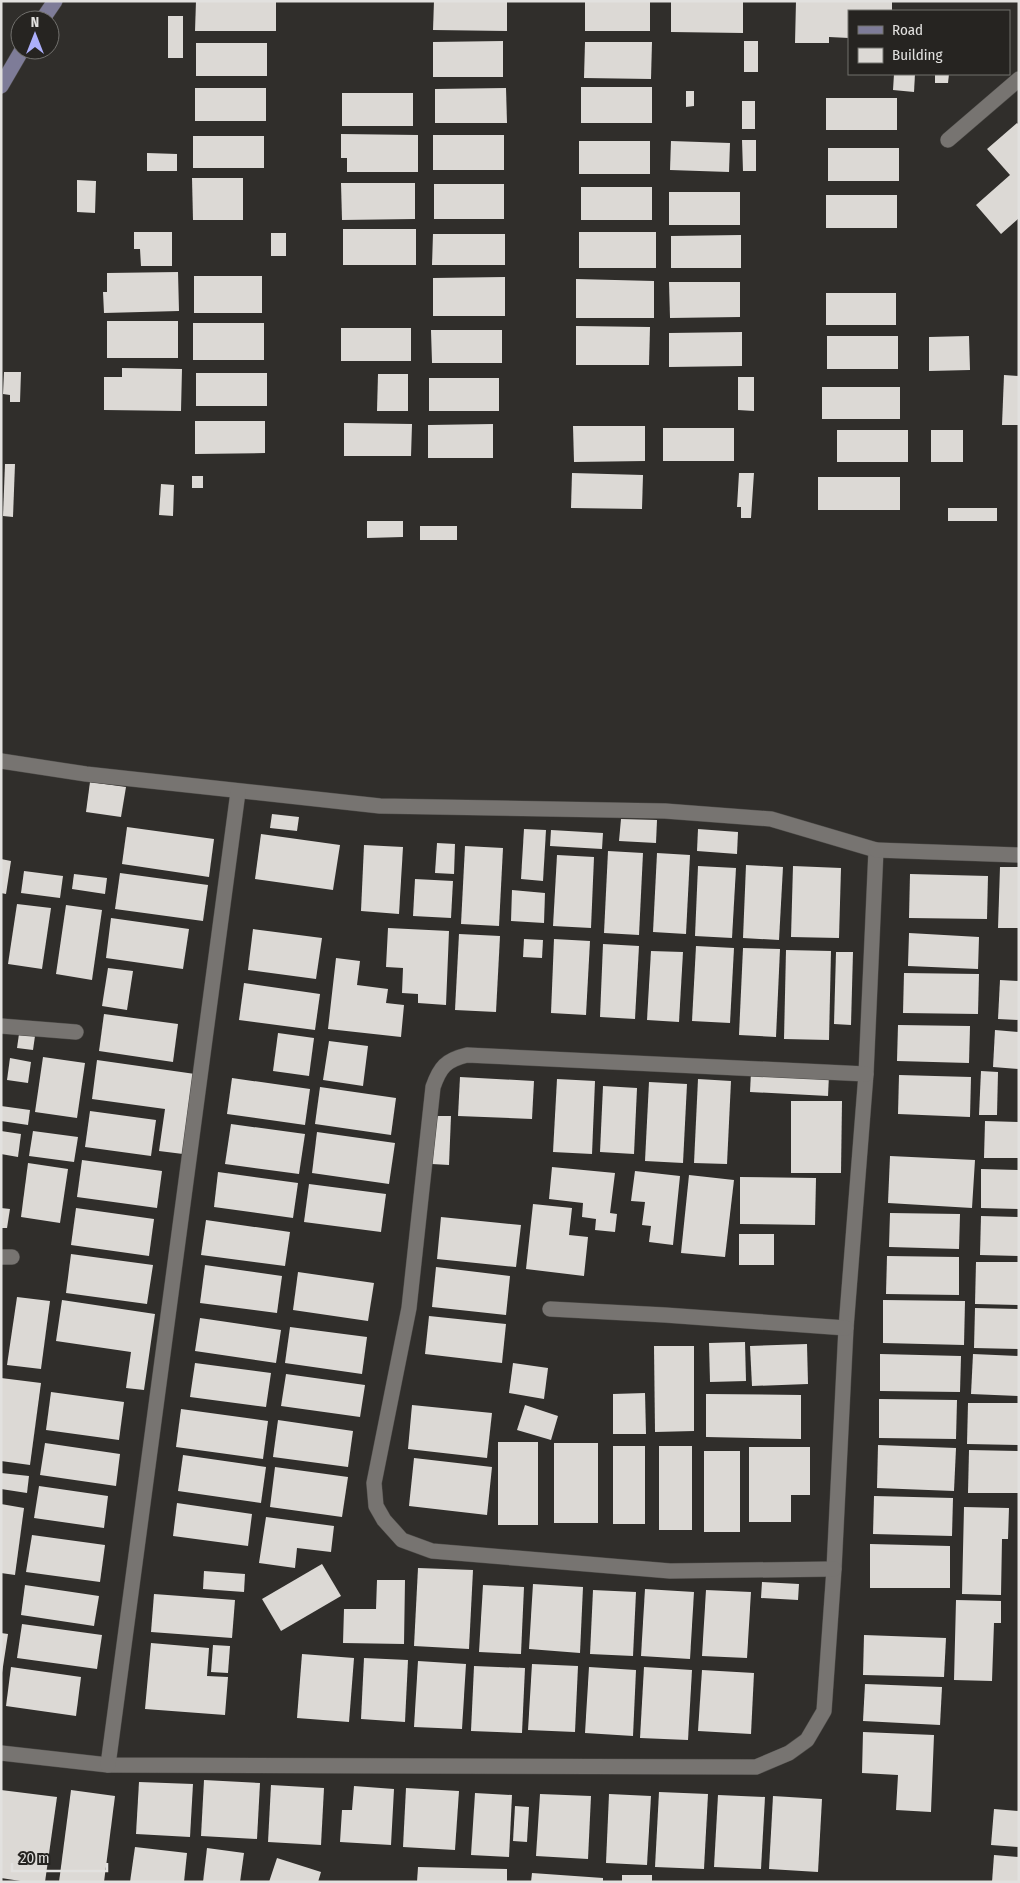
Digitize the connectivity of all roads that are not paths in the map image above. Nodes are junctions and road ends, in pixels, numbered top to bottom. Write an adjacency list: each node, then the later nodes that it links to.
1 (16, 60): 3 (street)
2 (1019, 79): 4 (street)
3 (1, 86)
4 (948, 140)
5 (1, 761): 6 (street)
6 (238, 792): 7 (street); 16 (street)
7 (876, 850): 8 (street); 11 (street)
8 (1019, 855)
9 (1, 1026): 10 (street)
10 (76, 1032)
11 (866, 1074): 13 (street); 14 (street)
12 (550, 1309): 13 (street)
13 (846, 1328): 14 (street)
14 (834, 1569): 16 (street)
15 (1, 1753): 16 (street)
16 (108, 1765)

